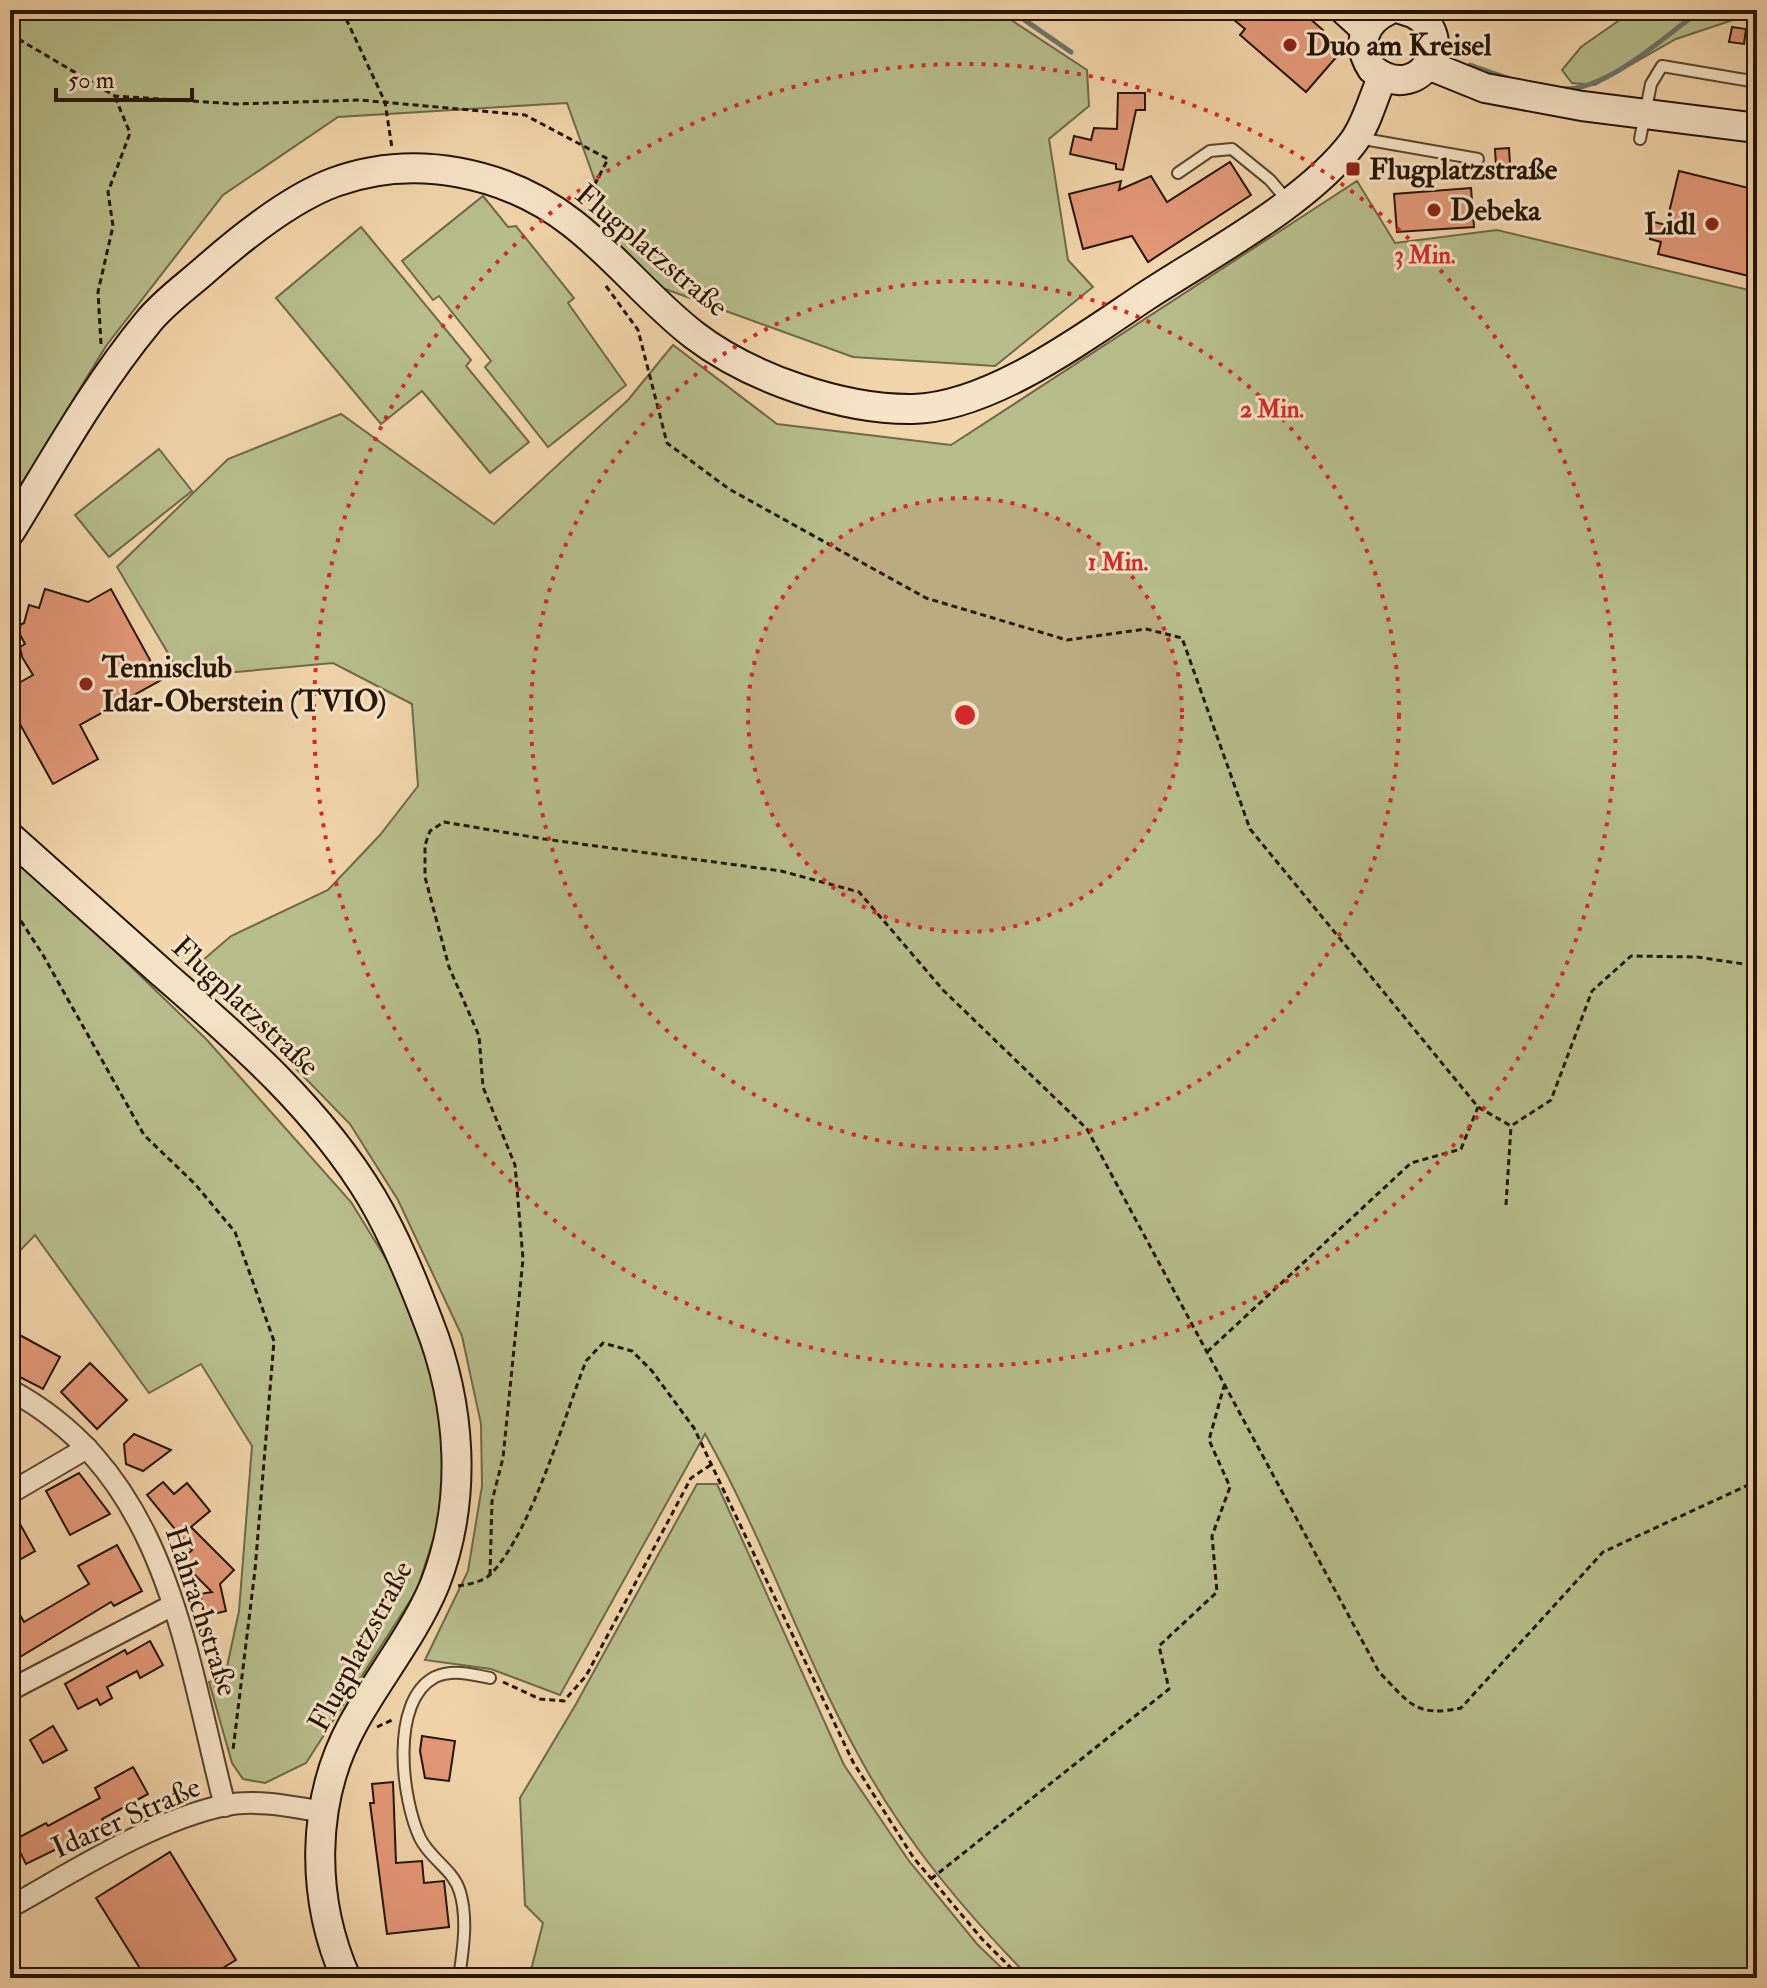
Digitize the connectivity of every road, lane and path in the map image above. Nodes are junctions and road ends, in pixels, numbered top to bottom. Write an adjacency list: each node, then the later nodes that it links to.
1 (342, 10): 10 (path)
2 (1344, 10): 4 (street)
3 (1406, 11): 4 (street); 6 (street)
4 (1366, 30): 7 (street)
5 (10, 34): 9 (path)
6 (1428, 65): 7 (street); 11 (street)
7 (1382, 78): 13 (street, Flugplatzstraße)
8 (1757, 82): 11 (lane)
9 (115, 96): 10 (path); 20 (path)
10 (385, 102): 15 (path); 18 (path)
11 (1643, 127): 12 (street)
12 (1757, 128)
13 (1356, 138): 14 (lane); 17 (street, Flugplatzstraße)
14 (1478, 159)
15 (395, 167): 18 (street, Flugplatzstraße); 21 (street, Flugplatzstraße)
16 (1178, 173): 17 (lane)
17 (1288, 201): 18 (street, Flugplatzstraße)
18 (574, 224)
19 (603, 282): 25 (path)
20 (102, 357)
21 (10, 532)
22 (10, 837): 36 (street, Flugplatzstraße)
23 (10, 904): 40 (path)
24 (1757, 966): 26 (path)
25 (1478, 1107): 26 (path); 28 (path)
26 (1511, 1126): 27 (path)
27 (1506, 1205)
28 (1207, 1352): 29 (path); 35 (path)
29 (1224, 1384): 33 (path); 43 (path)
30 (10, 1390): 31 (street, Hahrachstraße)
31 (87, 1448): 34 (street); 37 (street, Hahrachstraße)
32 (712, 1464): 35 (path); 38 (path); 43 (path)
33 (1757, 1481)
34 (10, 1493)
35 (490, 1575): 36 (path)
36 (434, 1586): 42 (street, Flugplatzstraße)
37 (173, 1605): 39 (street); 40 (street, Hahrachstraße)
38 (490, 1678): 46 (lane)
39 (10, 1690)
40 (218, 1778): 41 (street, Hahrachstraße)
41 (225, 1806): 42 (street); 44 (street, Idarer Straße)
42 (324, 1812): 45 (street, Flugplatzstraße)
43 (931, 1879): 47 (path)
44 (10, 1907)
45 (346, 1978)
46 (459, 1978)
47 (1021, 1978)

